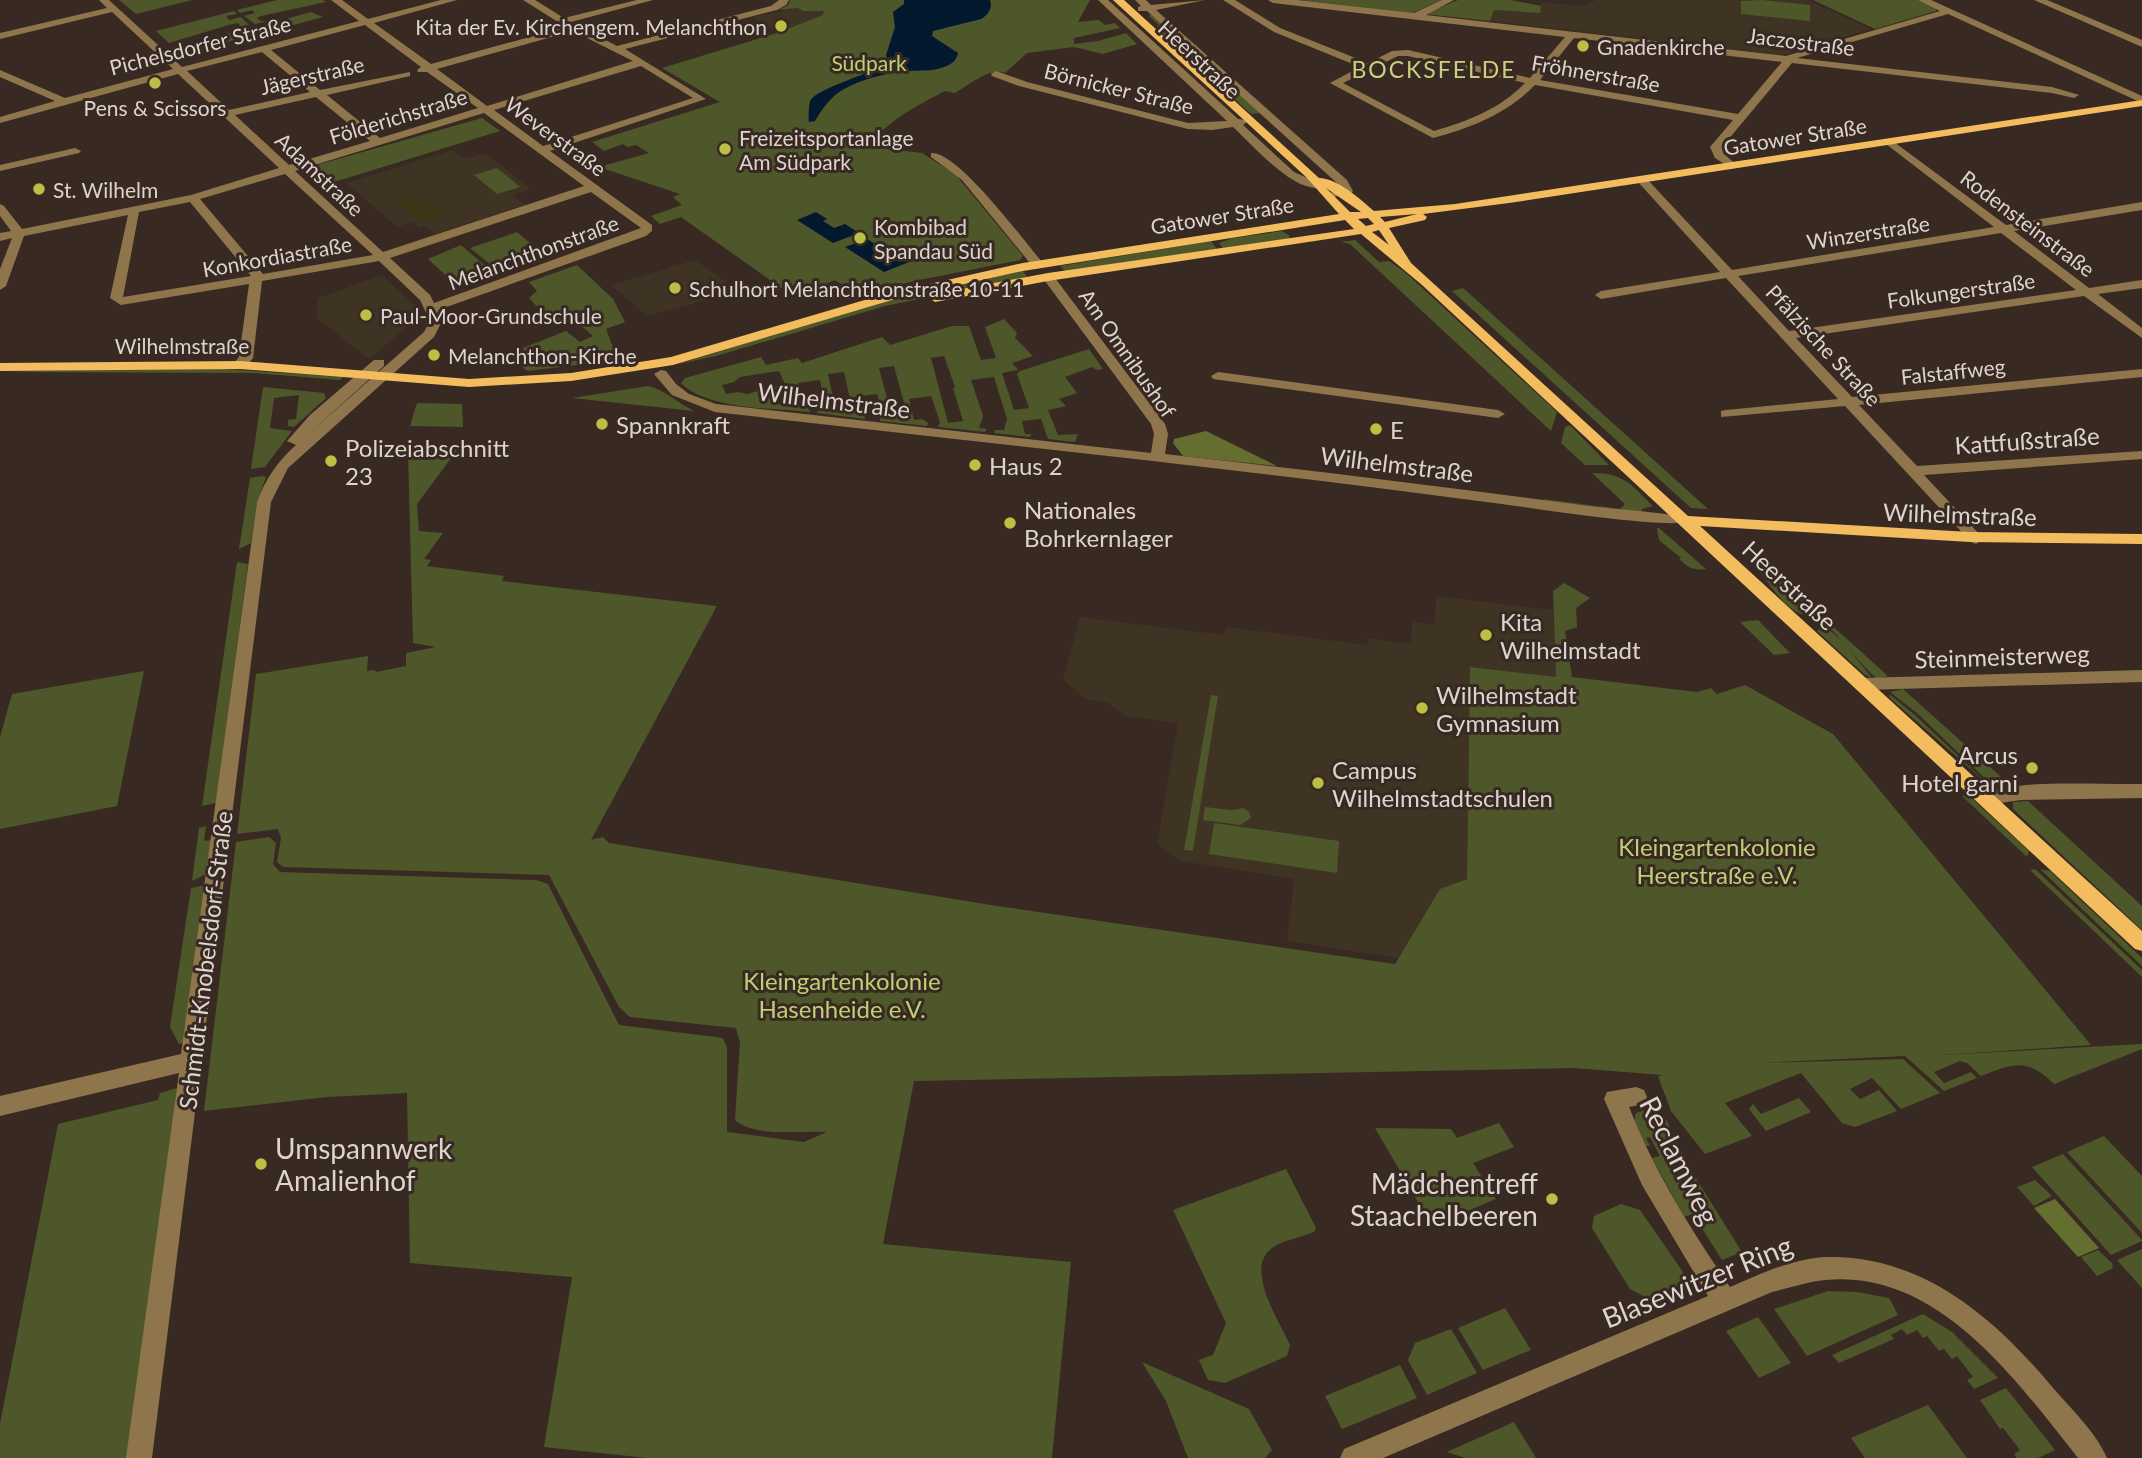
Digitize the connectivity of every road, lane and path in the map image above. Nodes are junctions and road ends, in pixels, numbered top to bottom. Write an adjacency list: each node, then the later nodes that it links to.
1 (104, 0): 17 (street, Adamstraße)
2 (336, 0): 23 (street, Weverstraße)
3 (452, 0): 23 (street, Pichelsdorfer Straße)
4 (528, 0): 22 (street)
5 (648, 0): 22 (street)
6 (784, 0): 29 (street)
7 (1103, 0): 20 (street, Heerstraße)
8 (1118, 0): 18 (main road, Heerstraße)
9 (1140, 0): 16 (street, Heerstraße)
10 (1200, 0): 16 (street)
11 (1228, 0): 32 (street)
12 (1273, 0): 21 (street, Jaczostraße)
13 (1449, 0): 21 (street)
14 (1923, 0): 19 (street)
15 (2039, 0): 27 (street)
16 (1149, 8): 18 (street); 45 (street, Heerstraße)
17 (114, 9): 26 (street); 34 (street, Adamstraße)
18 (1130, 11): 20 (street); 48 (main road, Heerstraße)
19 (1949, 11): 30 (street); 42 (street)
20 (1117, 13): 49 (street, Heerstraße)
21 (1416, 16): 25 (street, Jaczostraße)
22 (563, 21): 24 (street)
23 (366, 22): 28 (street, Pichelsdorfer Straße); 33 (street, Weverstraße)
24 (574, 28): 29 (street); 33 (street)
25 (1571, 34): 30 (street, Jaczostraße); 38 (street)
26 (0, 36)
27 (2142, 44)
28 (264, 49): 34 (street, Pichelsdorfer Straße); 39 (street)
29 (615, 49): 31 (street)
30 (1788, 59): 40 (street, Jaczostraße); 46 (street)
31 (642, 62): 43 (street, Földerichstraße); 52 (street)
32 (1370, 67): 38 (street, Fröhnerstraße); 38 (street, Fröhnerstraße)
33 (425, 69): 43 (street, Weverstraße)
34 (178, 71): 41 (street, Pichelsdorfer Straße); 44 (street, Adamstraße)
35 (0, 73): 41 (street)
36 (406, 74): 39 (street, Jägerstraße)
37 (996, 74): 49 (street, Börnicker Straße)
38 (1534, 82): 46 (street, Fröhnerstraße)
39 (318, 93): 44 (street, Jägerstraße); 50 (street)
40 (2074, 95)
41 (63, 101): 47 (street, Pichelsdorfer Straße)
42 (2142, 102): 51 (main road, Gatower Straße)
43 (487, 109): 50 (street, Földerichstraße); 52 (street, Weverstraße)
44 (226, 114): 57 (street, Adamstraße)
45 (1270, 117): 48 (street, Heerstraße); 62 (street, Heerstraße)
46 (1740, 118): 55 (street)
47 (0, 120)
48 (1249, 120): 49 (street, Heerstraße); 58 (main road, Heerstraße)
49 (1235, 123): 60 (street, Heerstraße)
50 (378, 142): 57 (street, Földerichstraße)
51 (1891, 142): 55 (main road, Gatower Straße); 72 (street, Rodensteinstraße)
52 (543, 150): 61 (street, Weverstraße)
53 (75, 151): 56 (street)
54 (935, 155): 79 (street)
55 (1732, 166): 59 (main road, Gatower Straße)
56 (0, 168)
57 (287, 169): 64 (street, Földerichstraße); 77 (street, Adamstraße)
58 (1310, 175): 60 (main road, Heerstraße); 62 (main road, Heerstraße)
59 (1642, 180): 67 (main road, Gatower Straße); 80 (street, Pfälzische Straße)
60 (1317, 186): 63 (main road, Heerstraße)
61 (593, 187): 73 (street, Weverstraße); 77 (street, Konkordiastraße)
62 (1345, 192): 63 (street); 69 (main road, Heerstraße)
63 (1329, 197): 70 (main road, Heerstraße)
64 (193, 198): 68 (street, Földerichstraße); 82 (street)
65 (2142, 206): 72 (street, Winzerstraße)
66 (0, 208): 75 (street)
67 (1455, 208): 69 (main road, Gatower Straße); 71 (main road, Gatower Straße)
68 (133, 211): 75 (street, Földerichstraße); 82 (street, Konkordiastraße)
69 (1371, 214): 70 (main road, Gatower Straße); 71 (main road, Heerstraße)
70 (1350, 216): 74 (main road, Heerstraße); 79 (main road, Gatower Straße)
71 (1384, 227): 74 (main road, Gatower Straße); 78 (main road, Heerstraße)
72 (2004, 229): 80 (street, Winzerstraße); 85 (street, Rodensteinstraße)
73 (646, 230): 87 (street, Melanchthonstraße)
74 (1365, 230): 78 (main road, Heerstraße); 81 (main road, Gatower Straße)
75 (17, 234): 76 (street, Földerichstraße); 84 (street)
76 (0, 237)
77 (381, 257): 82 (street, Konkordiastraße); 87 (street, Adamstraße)
78 (1405, 263): 106 (main road, Heerstraße)
79 (1038, 265): 81 (main road); 91 (main road, Gatower Straße)
80 (1728, 274): 86 (street, Winzerstraße); 89 (street, Pfälzische Straße)
81 (1048, 277): 91 (main road, Gatower Straße); 103 (street, Am Omnibushof)
82 (257, 279): 90 (street)
83 (2142, 284): 85 (street, Folkungerstraße)
84 (0, 286)
85 (2086, 292): 88 (street, Rodensteinstraße); 89 (street, Folkungerstraße)
86 (1601, 295)
87 (432, 308): 95 (street); 96 (street)
88 (2142, 334)
89 (1786, 335): 99 (street, Pfälzische Straße)
90 (240, 365): 92 (main road, Wilhelmstraße); 96 (main road, Wilhelmstraße)
91 (659, 369): 97 (main road, Wilhelmstraße); 103 (street, Wilhelmstraße)
92 (0, 370): 98 (main road, Wilhelmstraße)
93 (2142, 373): 99 (street, Falstaffweg)
94 (1218, 376): 100 (street)
95 (380, 377): 96 (street); 97 (main road, Wilhelmstraße)
96 (366, 382): 97 (main road, Wilhelmstraße); 98 (main road, Wilhelmstraße); 104 (street, Schmidt-Knobelsdorf-Straße)
97 (571, 382)
98 (351, 386): 104 (street, Schmidt-Knobelsdorf-Straße)
99 (1850, 402): 101 (street, Falstaffweg); 105 (street, Pfälzische Straße)
100 (1498, 414)
101 (1726, 414)
102 (2142, 455): 105 (street, Kattfußstraße)
103 (1157, 458): 106 (street, Wilhelmstraße)
104 (282, 465): 114 (street, Schmidt-Knobelsdorf-Straße)
105 (1914, 471): 107 (street, Pfälzische Straße)
106 (1684, 520): 107 (main road, Wilhelmstraße); 110 (main road, Heerstraße)
107 (1976, 538): 108 (main road, Wilhelmstraße)
108 (2142, 539)
109 (2142, 676): 110 (street, Steinmeisterweg)
110 (1863, 684): 112 (main road, Heerstraße)
111 (2142, 792): 112 (street)
112 (1986, 798): 113 (main road, Heerstraße)
113 (2142, 943)
114 (192, 1061): 116 (street); 118 (street, Schmidt-Knobelsdorf-Straße)
115 (1636, 1097): 117 (street, Reclamweg)
116 (0, 1107)
117 (1725, 1300): 119 (street, Blasewitzer Ring); 120 (street, Blasewitzer Ring)
118 (139, 1458)
119 (1353, 1458)
120 (2094, 1458)

